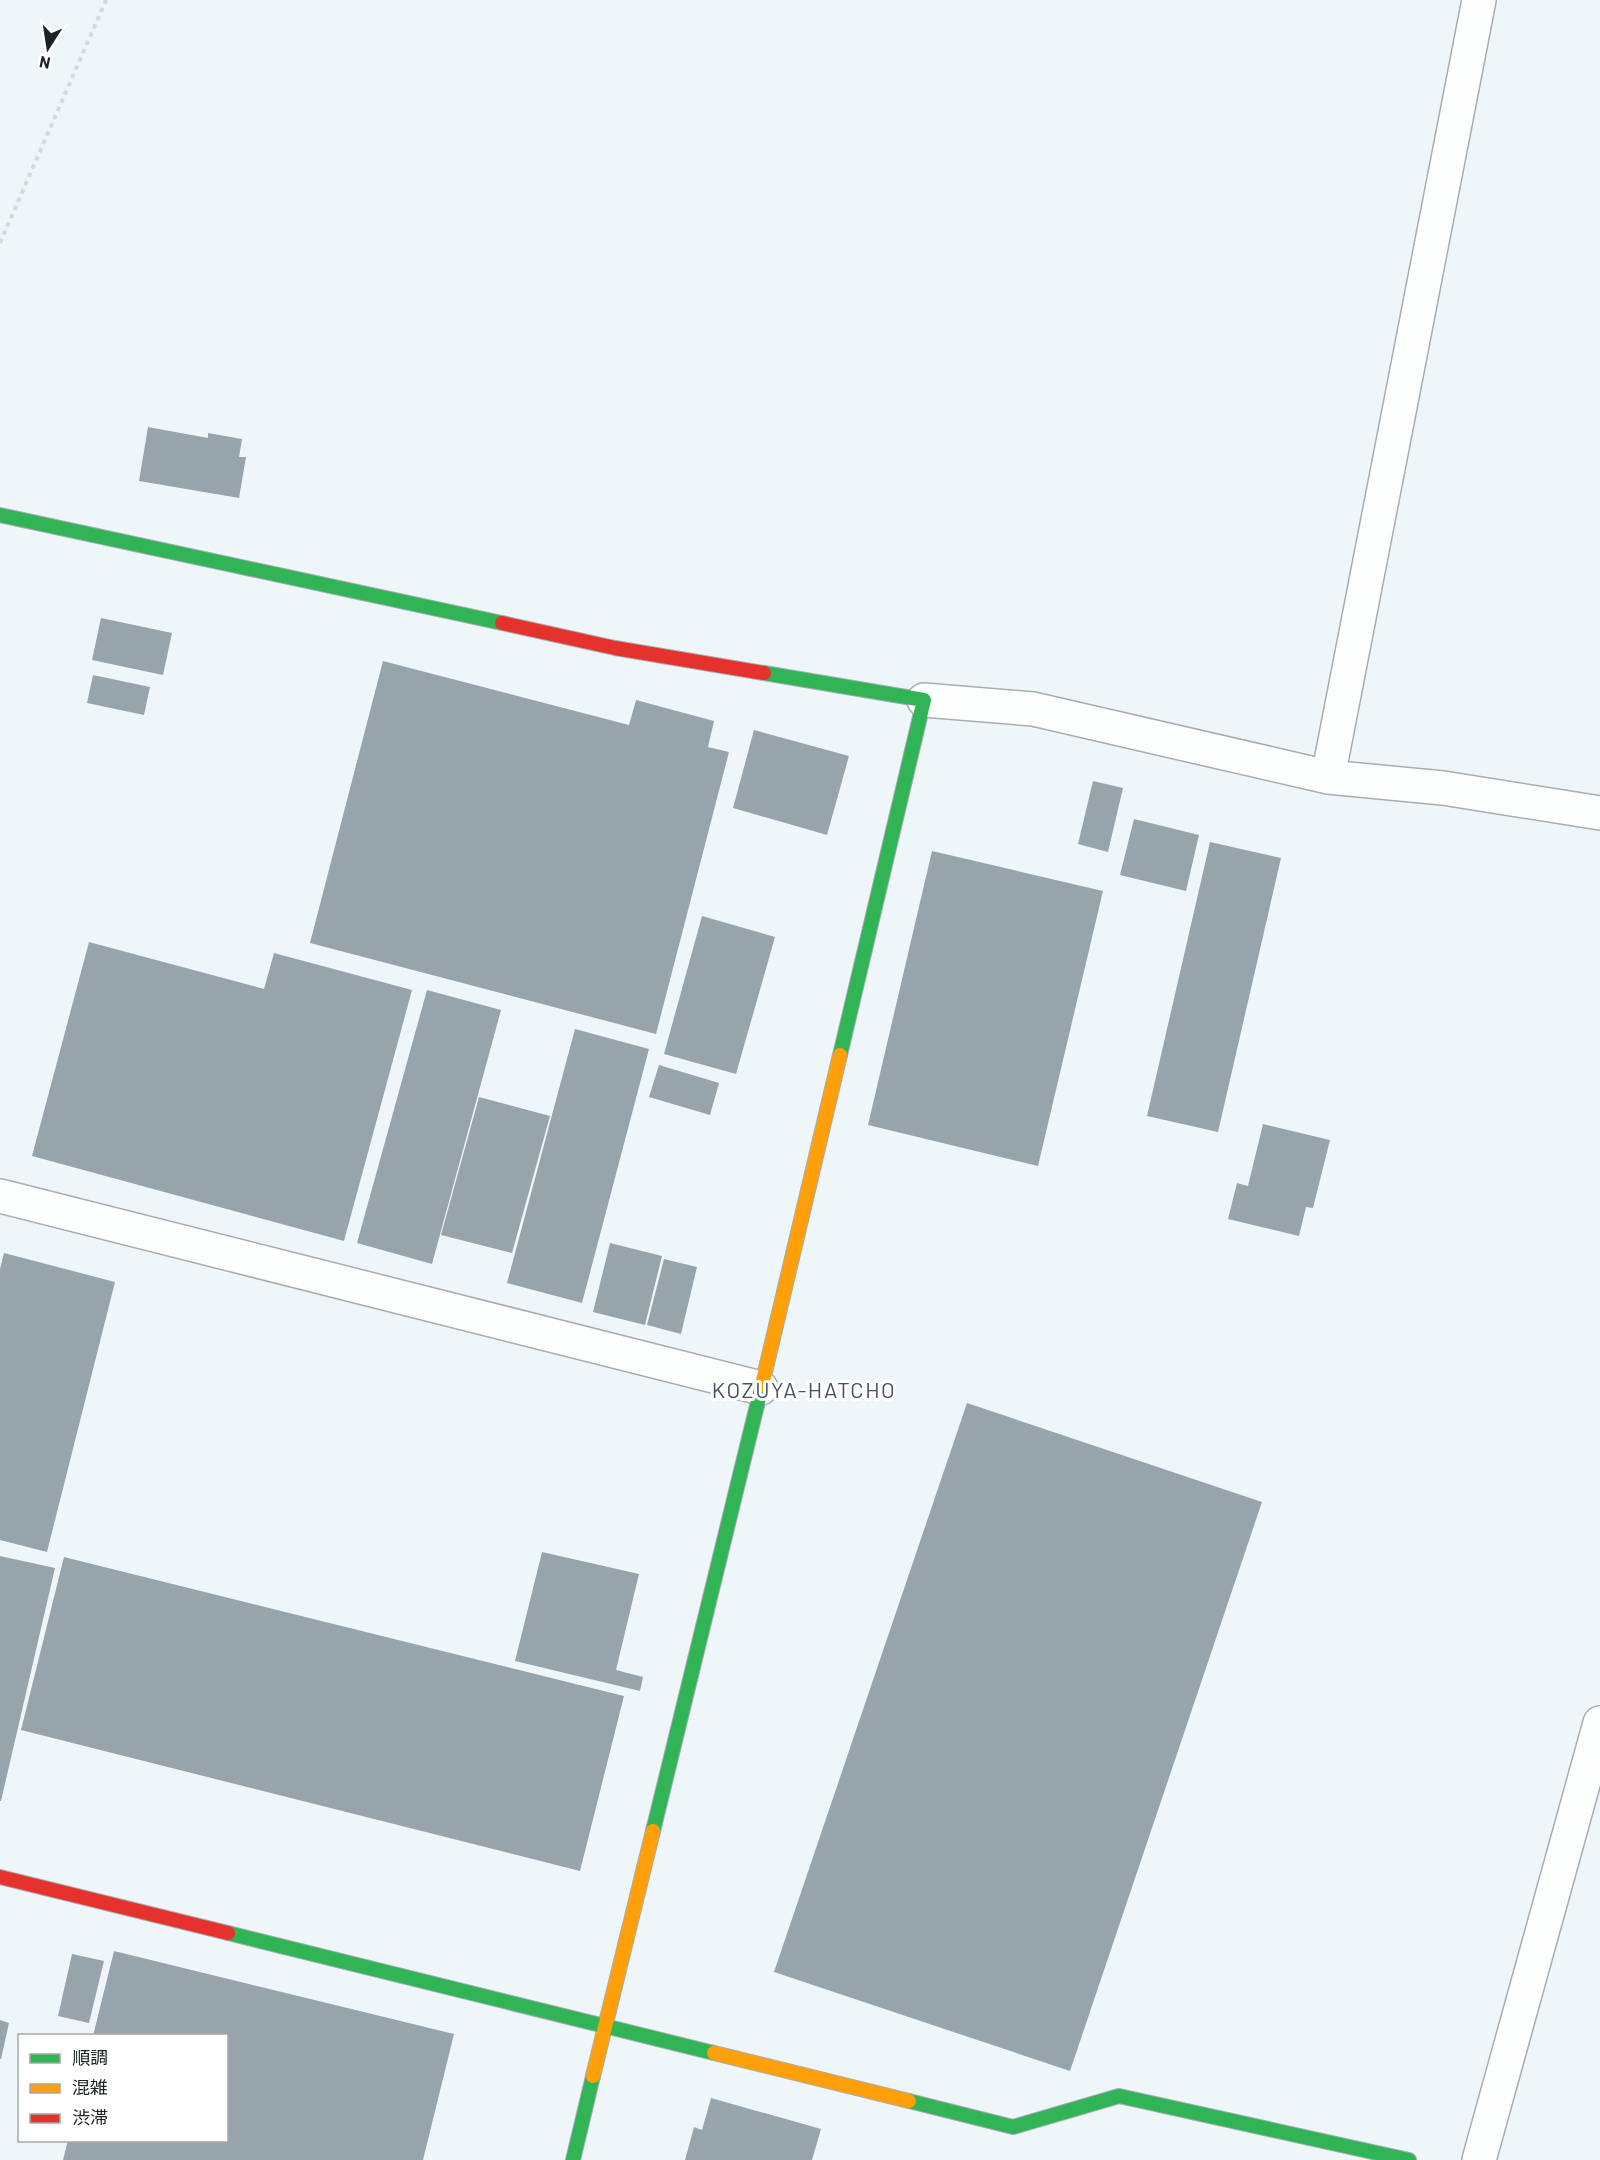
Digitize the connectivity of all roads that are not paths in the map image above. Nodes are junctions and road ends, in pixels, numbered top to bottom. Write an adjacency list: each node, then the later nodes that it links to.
1 (1479, 0): 4 (street)
2 (0, 515): 3 (street)
3 (924, 700): 4 (street); 7 (street)
4 (1328, 777): 5 (street)
5 (1600, 813)
6 (0, 1196): 7 (street)
7 (761, 1388): 10 (street)
8 (1600, 1723): 13 (street)
9 (0, 1877): 10 (street)
10 (606, 2026): 11 (street); 12 (street)
11 (573, 2160)
12 (1409, 2160)
13 (1479, 2160)

